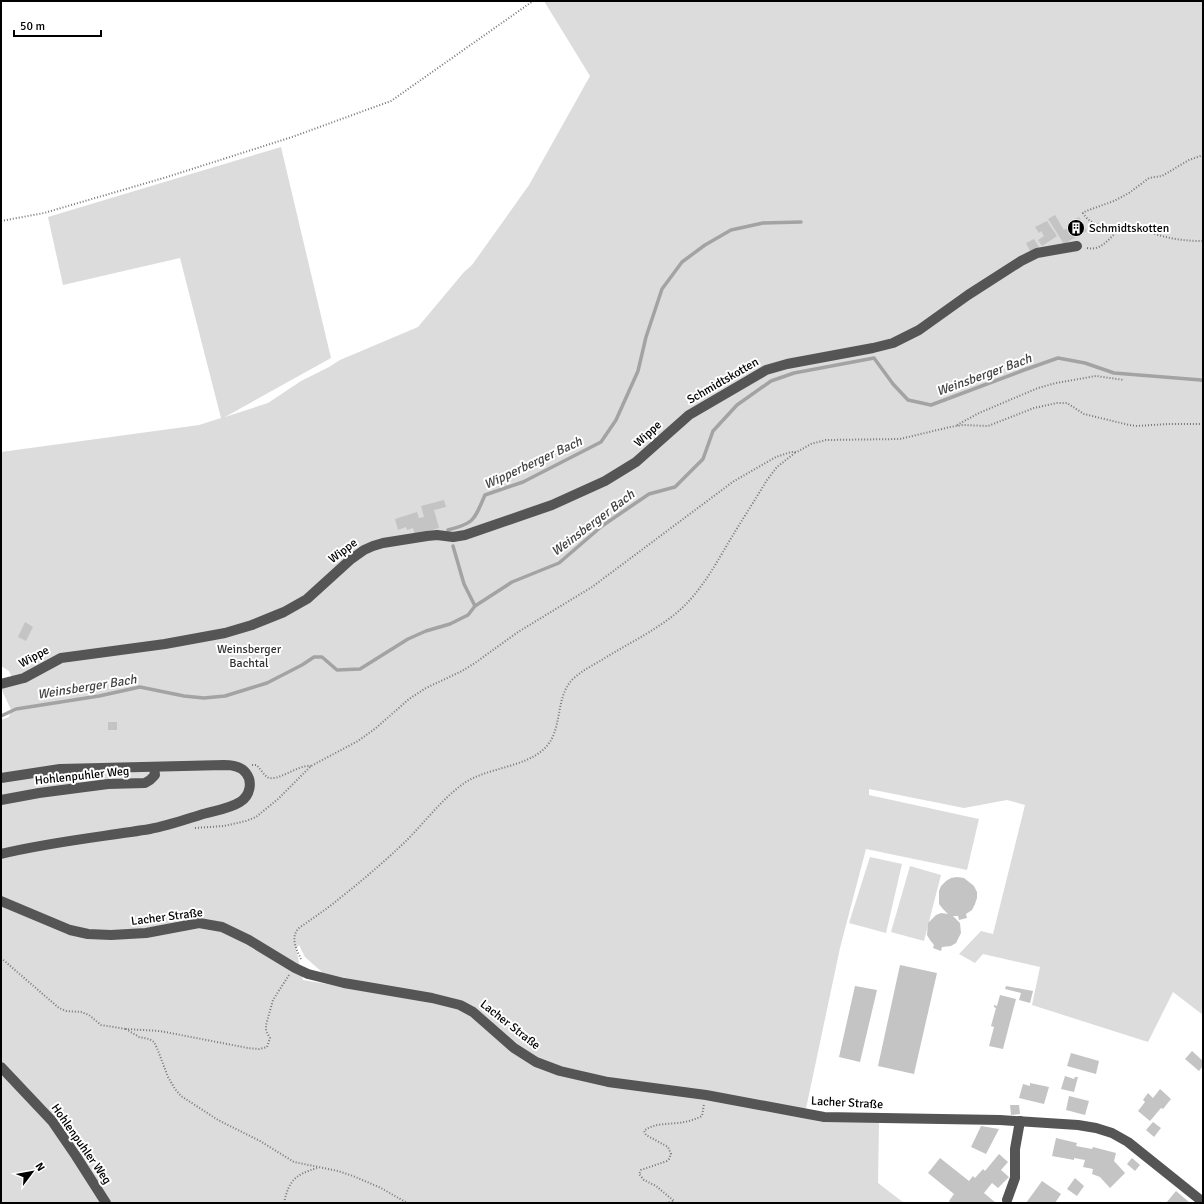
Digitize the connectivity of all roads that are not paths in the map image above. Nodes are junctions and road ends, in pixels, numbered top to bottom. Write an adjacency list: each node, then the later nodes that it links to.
1 (1076, 246): 2 (street, Schmidtskotten)
2 (689, 415): 3 (street, Wippe)
3 (1, 684)
4 (154, 767): 5 (street); 6 (street, Hohlenpuhler Weg); 7 (street)
5 (1, 778)
6 (1, 800)
7 (1, 854)
8 (1, 901): 10 (street, Lacher Straße)
9 (1, 1067): 13 (street, Hohlenpuhler Weg)
10 (1020, 1121): 11 (street); 12 (street, Lacher Straße)
11 (1007, 1200)
12 (1203, 1202)
13 (106, 1203)

